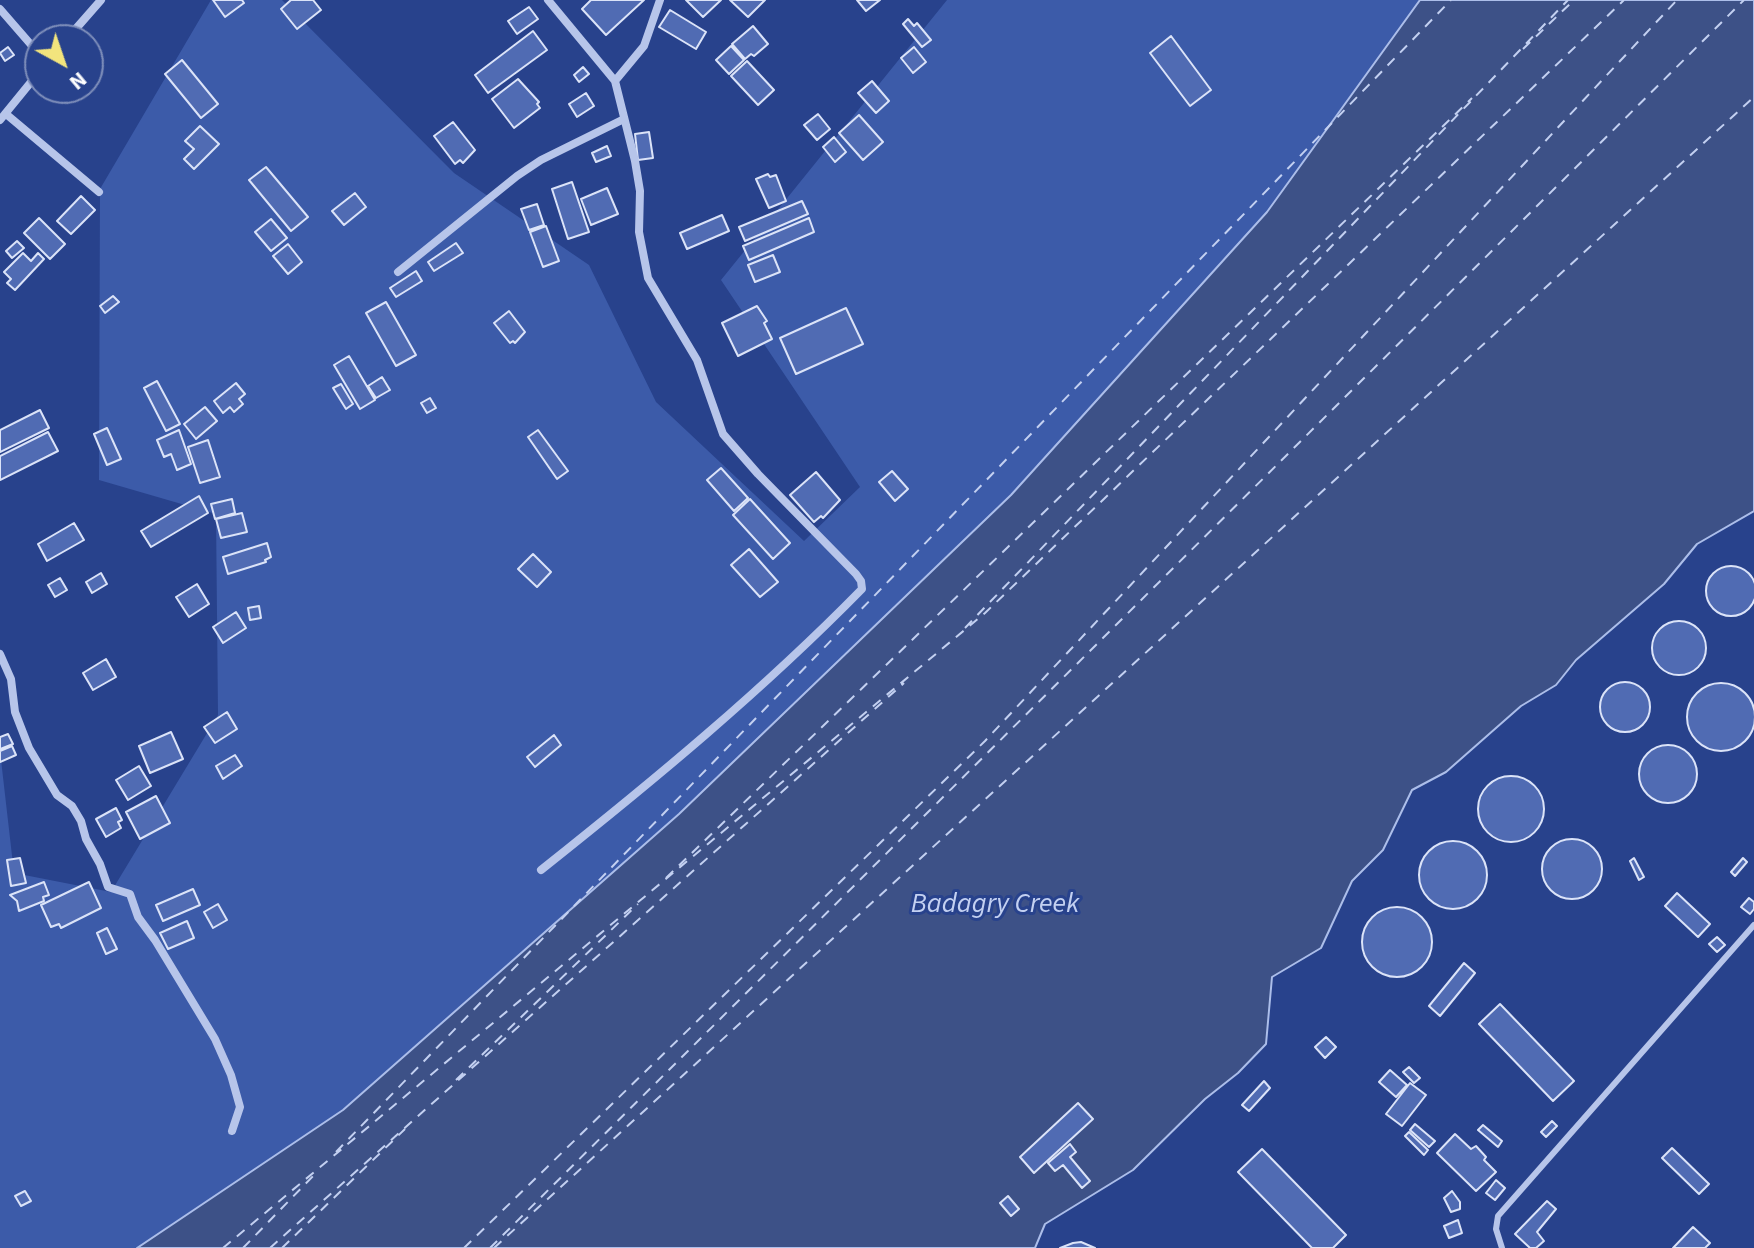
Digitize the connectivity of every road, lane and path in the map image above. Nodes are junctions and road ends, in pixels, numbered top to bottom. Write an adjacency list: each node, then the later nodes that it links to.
1 (101, 0): 5 (street)
2 (548, 0): 7 (street)
3 (660, 0): 7 (street)
4 (0, 9): 6 (street)
5 (80, 24)
6 (24, 37)
7 (615, 81): 10 (street)
8 (24, 91): 9 (street)
9 (3, 117): 11 (street)
10 (624, 119): 12 (street); 14 (street)
11 (99, 192)
12 (398, 272)
13 (0, 654): 16 (street)
14 (541, 870)
15 (1754, 925): 17 (lane)
16 (232, 1131)
17 (1502, 1248)

